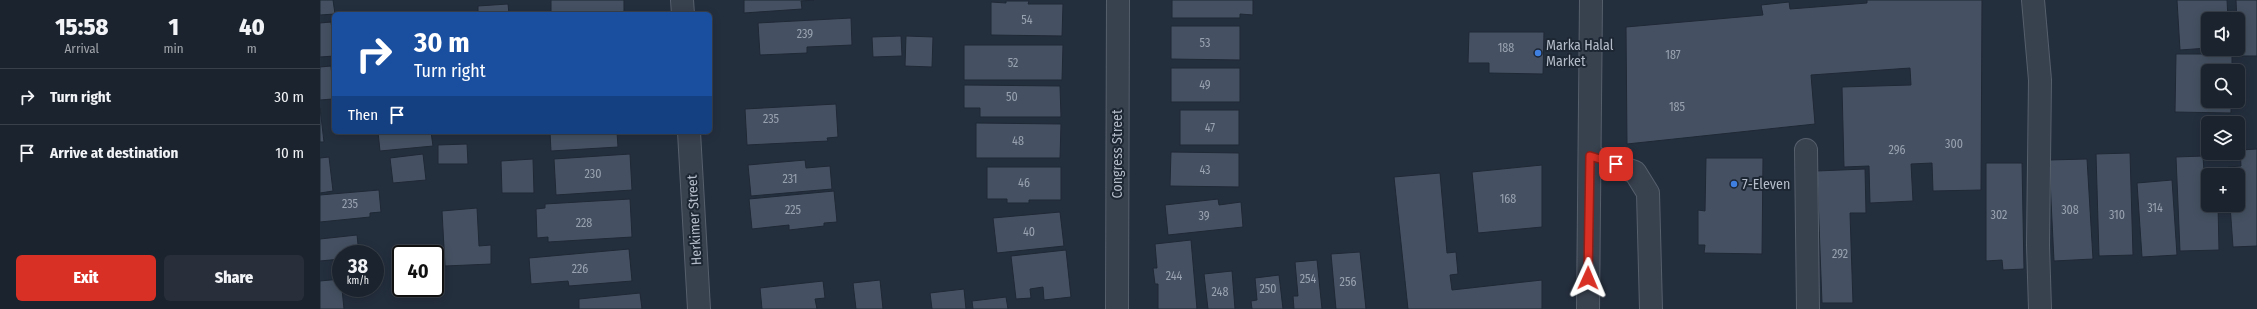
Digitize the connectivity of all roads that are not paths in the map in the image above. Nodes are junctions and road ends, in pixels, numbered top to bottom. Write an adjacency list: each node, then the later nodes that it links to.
1 (682, 0): 5 (street)
2 (1118, 0): 10 (street, Congress Street)
3 (1591, 0): 8 (street)
4 (2033, 0): 14 (street)
5 (683, 12)
6 (690, 134): 9 (street, Herkimer Street)
7 (1806, 150): 13 (street)
8 (1590, 156): 11 (street); 12 (street)
9 (699, 309)
10 (1117, 309)
11 (1588, 309)
12 (1651, 309)
13 (1808, 309)
14 (2040, 309)

